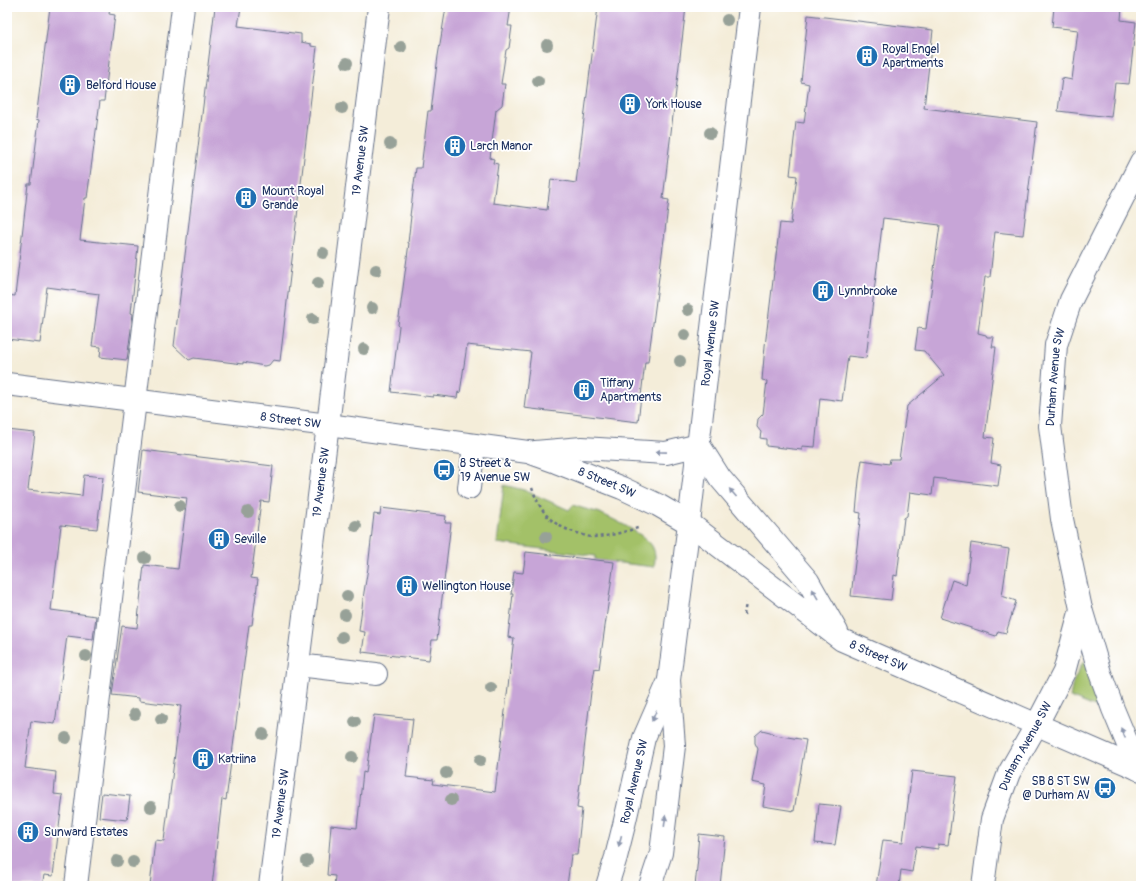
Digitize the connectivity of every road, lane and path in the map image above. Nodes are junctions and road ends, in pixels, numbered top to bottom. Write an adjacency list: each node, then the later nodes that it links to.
1 (183, 7): 6 (street)
2 (379, 7): 7 (street, 19 Avenue SW)
3 (750, 7): 9 (street, Royal Avenue SW)
4 (1141, 162): 16 (street, Durham Avenue SW)
5 (7, 384): 6 (street, 8 Street SW)
6 (135, 401): 7 (street, 8 Street SW); 24 (street)
7 (328, 425): 8 (street, 8 Street SW); 19 (street, 19 Avenue SW)
8 (474, 445): 10 (street, 8 Street SW); 11 (street)
9 (699, 445): 10 (street, one-way to 10); 13 (street, Royal Avenue SW); 18 (street, one-way to 9)
10 (528, 452): 13 (street, 8 Street SW)
11 (469, 488)
12 (532, 488): 14 (path)
13 (689, 523): 18 (street, 8 Street SW); 21 (street, Royal Avenue SW)
14 (638, 528)
15 (746, 603): 17 (path)
16 (1080, 609): 22 (street, Durham Avenue SW); 23 (street, Durham Avenue SW, one-way to 16)
17 (744, 615)
18 (842, 640): 22 (street, 8 Street SW)
19 (298, 664): 20 (street); 25 (street, 19 Avenue SW)
20 (376, 674)
21 (669, 680): 26 (street, Royal Avenue SW, one-way to 26); 27 (street, Royal Avenue SW, one-way to 21)
22 (1037, 724): 23 (street, 8 Street SW); 28 (street, Durham Avenue SW)
23 (1140, 769)
24 (76, 886)
25 (270, 886)
26 (607, 886)
27 (650, 886)
28 (983, 886)

